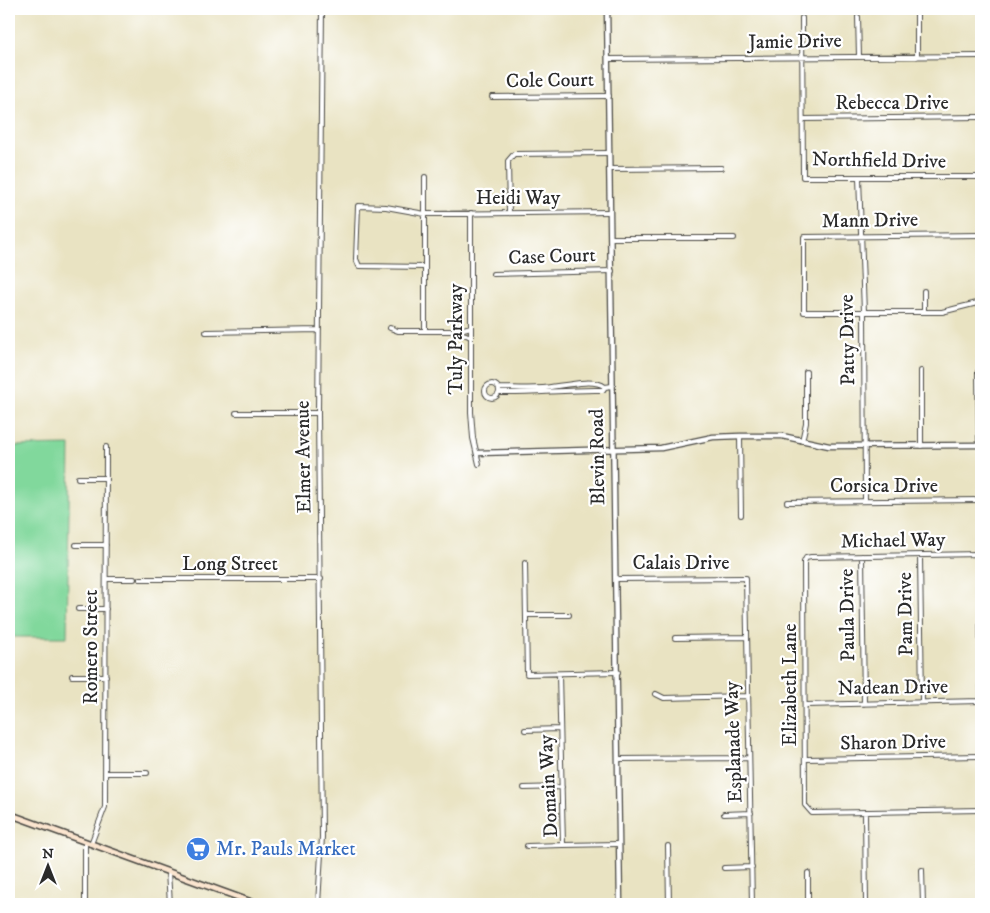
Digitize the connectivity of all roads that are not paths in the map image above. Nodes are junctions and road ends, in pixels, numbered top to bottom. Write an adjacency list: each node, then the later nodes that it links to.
1 (322, 9): 40 (street, Elmer Avenue)
2 (607, 9): 12 (street, Blevin Road)
3 (917, 9): 9 (street)
4 (933, 9): 5 (street)
5 (942, 11)
6 (858, 17): 8 (street)
7 (802, 18): 11 (street, Northfield Drive)
8 (859, 56): 9 (street, Jamie Drive); 11 (street, Jamie Drive)
9 (917, 56): 10 (street, Jamie Drive)
10 (981, 56)
11 (802, 57): 12 (street, Jamie Drive); 16 (street, Northfield Drive)
12 (609, 59): 13 (street, Blevin Road)
13 (609, 96): 14 (street, Cole Court); 17 (street, Blevin Road)
14 (492, 97)
15 (981, 117): 16 (street, Rebecca Drive)
16 (803, 119): 22 (street, Northfield Drive)
17 (610, 154): 19 (street, Blevin Road); 25 (street)
18 (721, 168): 19 (street)
19 (610, 169): 23 (street, Blevin Road)
20 (425, 177): 26 (street)
21 (981, 177): 22 (street, Northfield Drive)
22 (859, 178): 28 (street, Patty Drive)
23 (610, 212): 25 (street, Heidi Way); 29 (street, Blevin Road)
24 (471, 213): 25 (street, Heidi Way); 26 (street, Heidi Way); 38 (street, Tuly Parkway)
25 (509, 213)
26 (425, 214): 31 (street); 31 (street, Heidi Way)
27 (981, 235): 28 (street, Mann Drive)
28 (860, 236): 36 (street, Patty Drive); 36 (street, Mann Drive)
29 (611, 238): 30 (street); 32 (street, Blevin Road)
30 (734, 238)
31 (425, 267): 41 (street)
32 (612, 270): 33 (street, Case Court); 49 (street, Blevin Road)
33 (494, 274)
34 (924, 291): 37 (street)
35 (981, 302): 37 (street)
36 (864, 312): 37 (street); 59 (street, Patty Drive)
37 (924, 312)
38 (471, 327): 42 (street); 44 (street, Tuly Parkway)
39 (390, 328): 41 (street)
40 (319, 330): 43 (street); 54 (street, Elmer Avenue)
41 (425, 331): 42 (street)
42 (456, 331): 44 (street)
43 (206, 332)
44 (471, 337): 63 (street, Tuly Parkway)
45 (921, 371): 60 (street)
46 (806, 372): 57 (street)
47 (978, 372): 58 (street)
48 (579, 384): 50 (street); 51 (street); 53 (street)
49 (612, 386): 50 (street); 62 (street, Blevin Road)
50 (605, 387): 51 (street)
51 (579, 389): 53 (street)
52 (499, 390): 53 (street)
53 (539, 391)
54 (318, 412): 55 (street); 81 (street, Elmer Avenue)
55 (236, 413)
56 (740, 436): 57 (street); 62 (street); 70 (street)
57 (802, 441): 59 (street)
58 (980, 445): 60 (street)
59 (863, 446): 60 (street); 68 (street, Patty Drive)
60 (921, 446)
61 (106, 447): 66 (street, Romero Street)
62 (613, 449): 63 (street); 82 (street, Blevin Road)
63 (477, 453): 64 (street, Tuly Parkway)
64 (479, 464)
65 (78, 478): 66 (street)
66 (106, 478): 72 (street, Romero Street)
67 (981, 500): 68 (street, Corsica Drive)
68 (865, 501): 69 (street, Corsica Drive)
69 (787, 502)
70 (740, 515)
71 (76, 545): 72 (street)
72 (106, 545): 79 (street, Romero Street)
73 (980, 554): 75 (street, Michael Way); 96 (street)
74 (862, 556): 75 (street, Michael Way); 76 (street, Michael Way); 99 (street, Paula Drive)
75 (920, 556): 97 (street, Pam Drive)
76 (806, 558): 98 (street, Elizabeth Lane)
77 (525, 563): 86 (street)
78 (746, 578): 82 (street, Calais Drive); 89 (street, Esplanade Way)
79 (106, 579): 80 (street); 85 (street, Romero Street)
80 (134, 579)
81 (321, 579): 83 (street, Long Street); 129 (street, Elmer Avenue)
82 (616, 579): 90 (street, Blevin Road)
83 (140, 580)
84 (78, 609): 85 (street)
85 (106, 609): 93 (street, Romero Street)
86 (526, 615): 87 (street); 91 (street)
87 (569, 615)
88 (675, 638): 89 (street)
89 (747, 638): 95 (street, Esplanade Way)
90 (618, 672): 91 (street); 104 (street, Blevin Road)
91 (559, 674): 101 (street, Domain Way)
92 (72, 676): 93 (street)
93 (106, 676): 106 (street, Romero Street)
94 (656, 694): 95 (street)
95 (747, 696): 103 (street, Esplanade Way)
96 (981, 701): 97 (street, Nadean Drive)
97 (922, 702): 99 (street, Nadean Drive)
98 (805, 704): 99 (street, Nadean Drive); 105 (street, Elizabeth Lane)
99 (864, 704)
100 (525, 730): 101 (street)
101 (560, 730): 109 (street, Domain Way)
102 (981, 756): 105 (street, Sharon Drive)
103 (748, 758): 104 (street); 111 (street, Esplanade Way)
104 (618, 759): 117 (street, Blevin Road)
105 (806, 759): 112 (street, Elizabeth Lane)
106 (105, 773): 107 (street); 116 (street, Romero Street)
107 (147, 773)
108 (524, 788): 109 (street)
109 (562, 788): 118 (street, Domain Way)
110 (981, 810): 112 (street)
111 (751, 813): 114 (street); 121 (street, Esplanade Way)
112 (864, 813): 134 (street)
113 (9, 814): 115 (main road)
114 (724, 814)
115 (85, 842): 116 (main road); 126 (street)
116 (91, 844): 124 (main road)
117 (619, 844): 118 (street, Domain Way); 130 (street, Blevin Road)
118 (563, 845): 119 (street)
119 (527, 846)
120 (668, 846): 131 (street)
121 (752, 867): 122 (street); 132 (street, Esplanade Way)
122 (724, 868)
123 (922, 870): 135 (street)
124 (168, 872): 127 (street); 128 (main road)
125 (808, 873): 133 (street)
126 (85, 904)
127 (170, 904)
128 (257, 904)
129 (318, 904)
130 (620, 904)
131 (669, 904)
132 (752, 904)
133 (808, 904)
134 (866, 904)
135 (923, 904)

